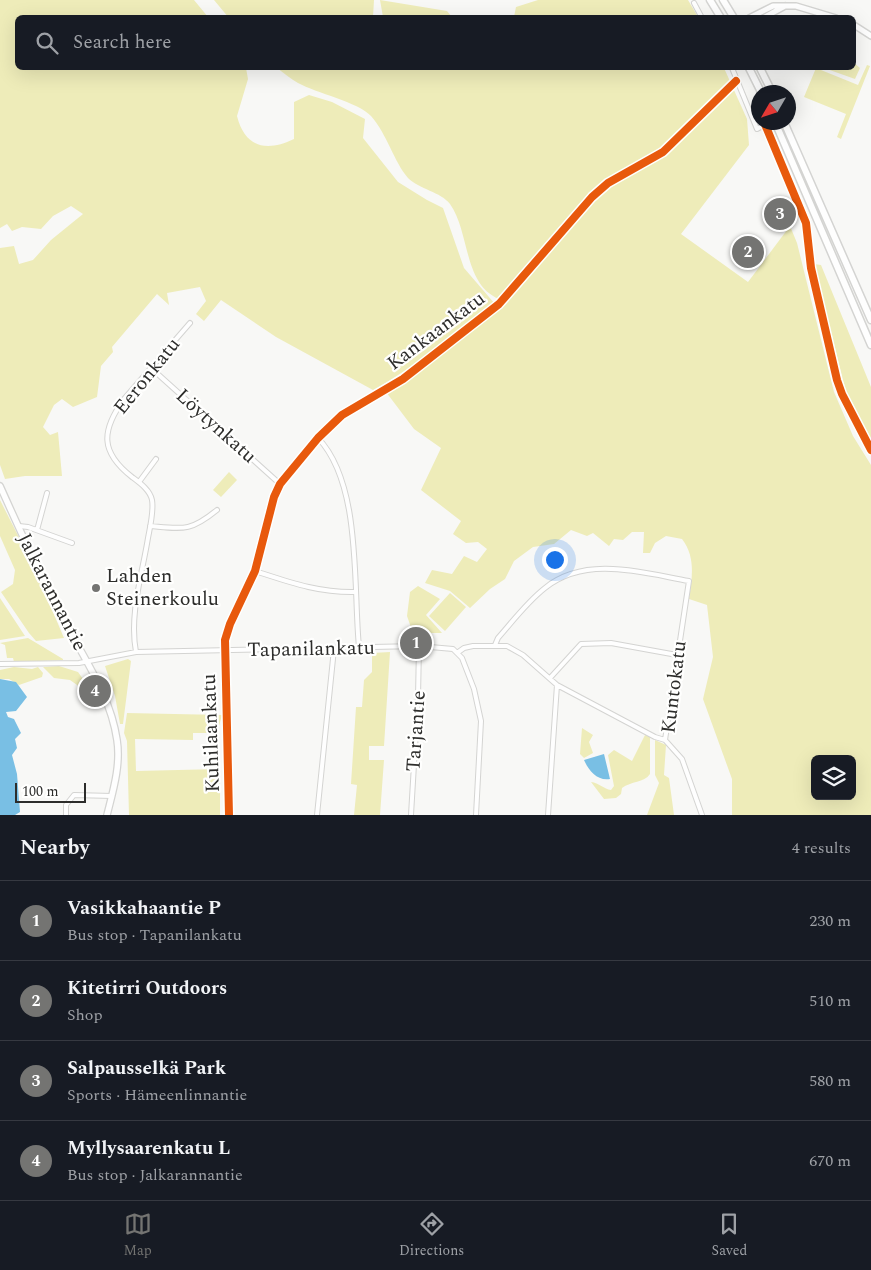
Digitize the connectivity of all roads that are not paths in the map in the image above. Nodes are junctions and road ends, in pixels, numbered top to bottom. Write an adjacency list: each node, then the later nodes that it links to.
1 (710, 0): 7 (main road)
2 (724, 0): 8 (main road)
3 (783, 0): 5 (street)
4 (694, 3): 6 (street)
5 (785, 6): 9 (street); 10 (street); 11 (street)
6 (700, 15)
7 (719, 15)
8 (732, 15)
9 (755, 15)
10 (768, 15)
11 (828, 15)
12 (856, 27): 13 (street)
13 (871, 36)
14 (733, 70): 17 (street)
15 (750, 70): 18 (main road)
16 (761, 70): 19 (main road)
17 (736, 81): 20 (street); 27 (street, Kankaankatu)
18 (758, 85)
19 (768, 85)
20 (751, 115)
21 (778, 130): 25 (main road)
22 (788, 130): 23 (main road)
23 (871, 320)
24 (190, 324): 26 (street, Eeronkatu)
25 (871, 345)
26 (151, 368): 29 (street, Eeronkatu); 30 (street, Löytynkatu)
27 (318, 438): 30 (street, Kankaankatu); 39 (street)
28 (156, 459): 29 (street)
29 (139, 482): 35 (street, Eeronkatu)
30 (280, 484): 38 (street, Kankaankatu)
31 (0, 486): 34 (main road, Jalkarannantie)
32 (47, 493): 36 (street)
33 (217, 510): 35 (street)
34 (19, 526): 36 (street); 48 (main road, Jalkarannantie)
35 (150, 526): 45 (street, Eeronkatu)
36 (37, 530): 37 (street)
37 (72, 543)
38 (256, 571): 39 (street); 44 (street, Kankaankatu)
39 (356, 592): 42 (street)
40 (495, 645): 46 (street); 47 (street, Kuntokatu); 50 (street)
41 (419, 646): 42 (street, Tapanilankatu); 46 (street, Tapanilankatu); 58 (street, Tarjantie)
42 (359, 648): 43 (street, Tapanilankatu)
43 (334, 649): 44 (street, Tapanilankatu); 57 (street)
44 (225, 650): 45 (street, Tapanilankatu); 56 (street, Kuhilaankatu)
45 (136, 652): 48 (street, Tapanilankatu)
46 (457, 653): 59 (street)
47 (677, 655): 50 (street); 52 (street, Kuntokatu)
48 (87, 661): 49 (street, Tapanilankatu); 53 (main road, Jalkarannantie)
49 (0, 664)
50 (550, 678): 51 (street)
51 (557, 685): 52 (street); 60 (street)
52 (665, 740): 61 (street, Kuntokatu)
53 (112, 796): 54 (street); 55 (main road, Jalkarannantie)
54 (66, 815)
55 (107, 815)
56 (229, 815)
57 (318, 815)
58 (411, 815)
59 (476, 815)
60 (548, 815)
61 (702, 815)

